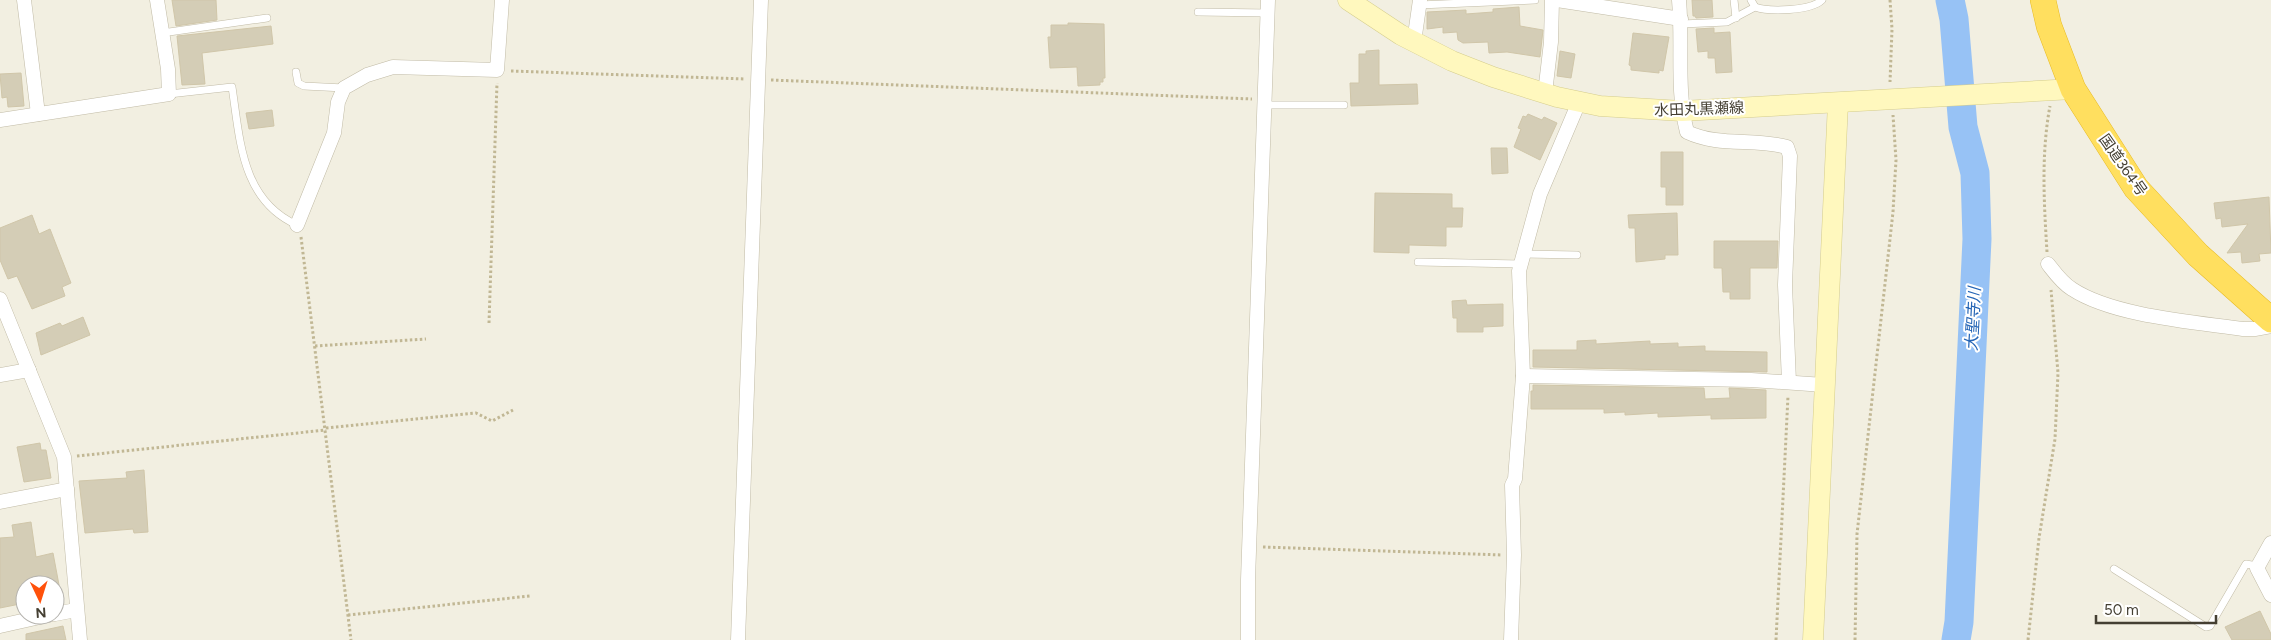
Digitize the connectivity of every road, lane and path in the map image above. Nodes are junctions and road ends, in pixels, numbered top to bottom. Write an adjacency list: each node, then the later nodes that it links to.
1 (24, 0): 36 (street)
2 (157, 0): 21 (street)
3 (502, 0): 23 (street)
4 (761, 0): 25 (street)
5 (1348, 0): 22 (main road, 水田丸黒瀬線)
6 (1535, 0): 14 (lane)
7 (1552, 0): 28 (street)
8 (1557, 0): 20 (street)
9 (1679, 0): 20 (street)
10 (1734, 0): 19 (lane)
11 (1822, 0): 15 (lane)
12 (1890, 0): 30 (path)
13 (2043, 0): 27 (highway, 国道364号)
14 (1420, 2): 22 (street)
15 (1753, 4): 19 (lane)
16 (1268, 6): 17 (lane); 31 (street)
17 (1198, 12)
18 (267, 18): 21 (lane)
19 (1736, 18): 20 (lane)
20 (1681, 22): 35 (street)
21 (162, 34): 29 (street)
22 (1414, 42): 28 (main road, 水田丸黒瀬線)
23 (497, 70): 25 (path); 26 (street); 45 (path)
24 (296, 72): 26 (lane)
25 (758, 80): 31 (path); 73 (street)
26 (344, 88): 38 (street)
27 (2063, 90): 30 (main road, 水田丸黒瀬線); 42 (path); 44 (highway, 国道364号)
28 (1545, 93): 32 (main road, 水田丸黒瀬線)
29 (169, 94): 36 (street); 38 (lane)
30 (1898, 99): 33 (main road, 水田丸黒瀬線); 78 (path)
31 (1265, 102): 34 (lane); 60 (street)
32 (1580, 102): 35 (main road, 水田丸黒瀬線); 40 (street)
33 (1838, 103): 35 (main road, 水田丸黒瀬線); 53 (main road)
34 (1344, 105)
35 (1682, 111): 52 (street)
36 (38, 114): 37 (street)
37 (0, 120)
38 (297, 225): 48 (path)
39 (1577, 255): 40 (lane)
40 (1522, 259): 41 (lane); 51 (street)
41 (1418, 262)
42 (2048, 264): 46 (street); 79 (path)
43 (0, 299): 49 (street)
44 (2271, 320)
45 (489, 323)
46 (2271, 326)
47 (426, 339): 48 (path)
48 (315, 346): 55 (path)
49 (30, 370): 50 (street); 56 (street)
50 (0, 375)
51 (1523, 376): 52 (street); 61 (street)
52 (1789, 382): 53 (street); 76 (path)
53 (1824, 385): 77 (main road)
54 (513, 410): 55 (path)
55 (326, 429): 56 (path); 68 (path)
56 (64, 457): 57 (street)
57 (67, 489): 58 (street); 66 (street)
58 (0, 502)
59 (2271, 542): 62 (street)
60 (1250, 546): 61 (path); 74 (street)
61 (1514, 555): 75 (street)
62 (2257, 566): 63 (lane); 64 (street)
63 (2114, 570)
64 (2271, 595)
65 (530, 596): 68 (path)
66 (76, 610): 67 (street); 71 (street)
67 (65, 612)
68 (348, 615): 72 (path)
69 (15, 623): 70 (street)
70 (0, 626)
71 (80, 640)
72 (351, 640)
73 (738, 640)
74 (1248, 640)
75 (1511, 640)
76 (1776, 640)
77 (1813, 640)
78 (1855, 640)
79 (2028, 640)

